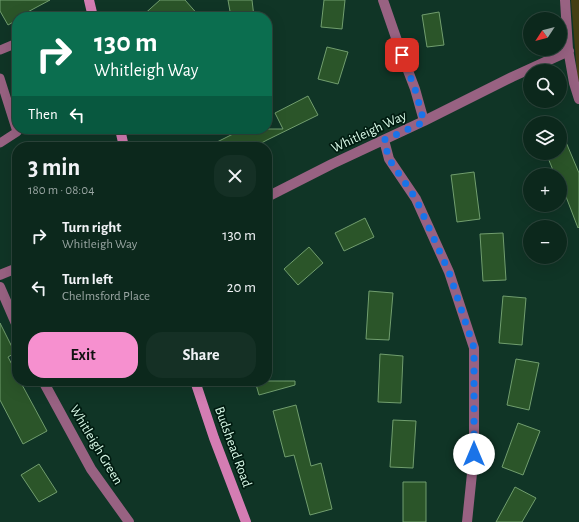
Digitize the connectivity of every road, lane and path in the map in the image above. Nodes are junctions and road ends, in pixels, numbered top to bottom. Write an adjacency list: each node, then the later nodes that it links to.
1 (89, 0): 4 (street)
2 (383, 0): 11 (street)
3 (565, 0): 7 (street)
4 (90, 12)
5 (12, 45): 6 (lane)
6 (0, 50)
7 (569, 51): 9 (street); 11 (street, Whitleigh Way)
8 (0, 78): 10 (lane)
9 (579, 99)
10 (12, 114)
11 (424, 122): 13 (street, Whitleigh Way)
12 (15, 134): 14 (lane)
13 (384, 140): 15 (street, Whitleigh Way); 24 (street)
14 (0, 143)
15 (272, 195)
16 (12, 270): 17 (street)
17 (0, 275)
18 (0, 287): 19 (street)
19 (12, 315)
20 (46, 386): 22 (street, Whitleigh Green)
21 (197, 386): 23 (street, Budshead Road)
22 (129, 522)
23 (246, 522)
24 (467, 522)

